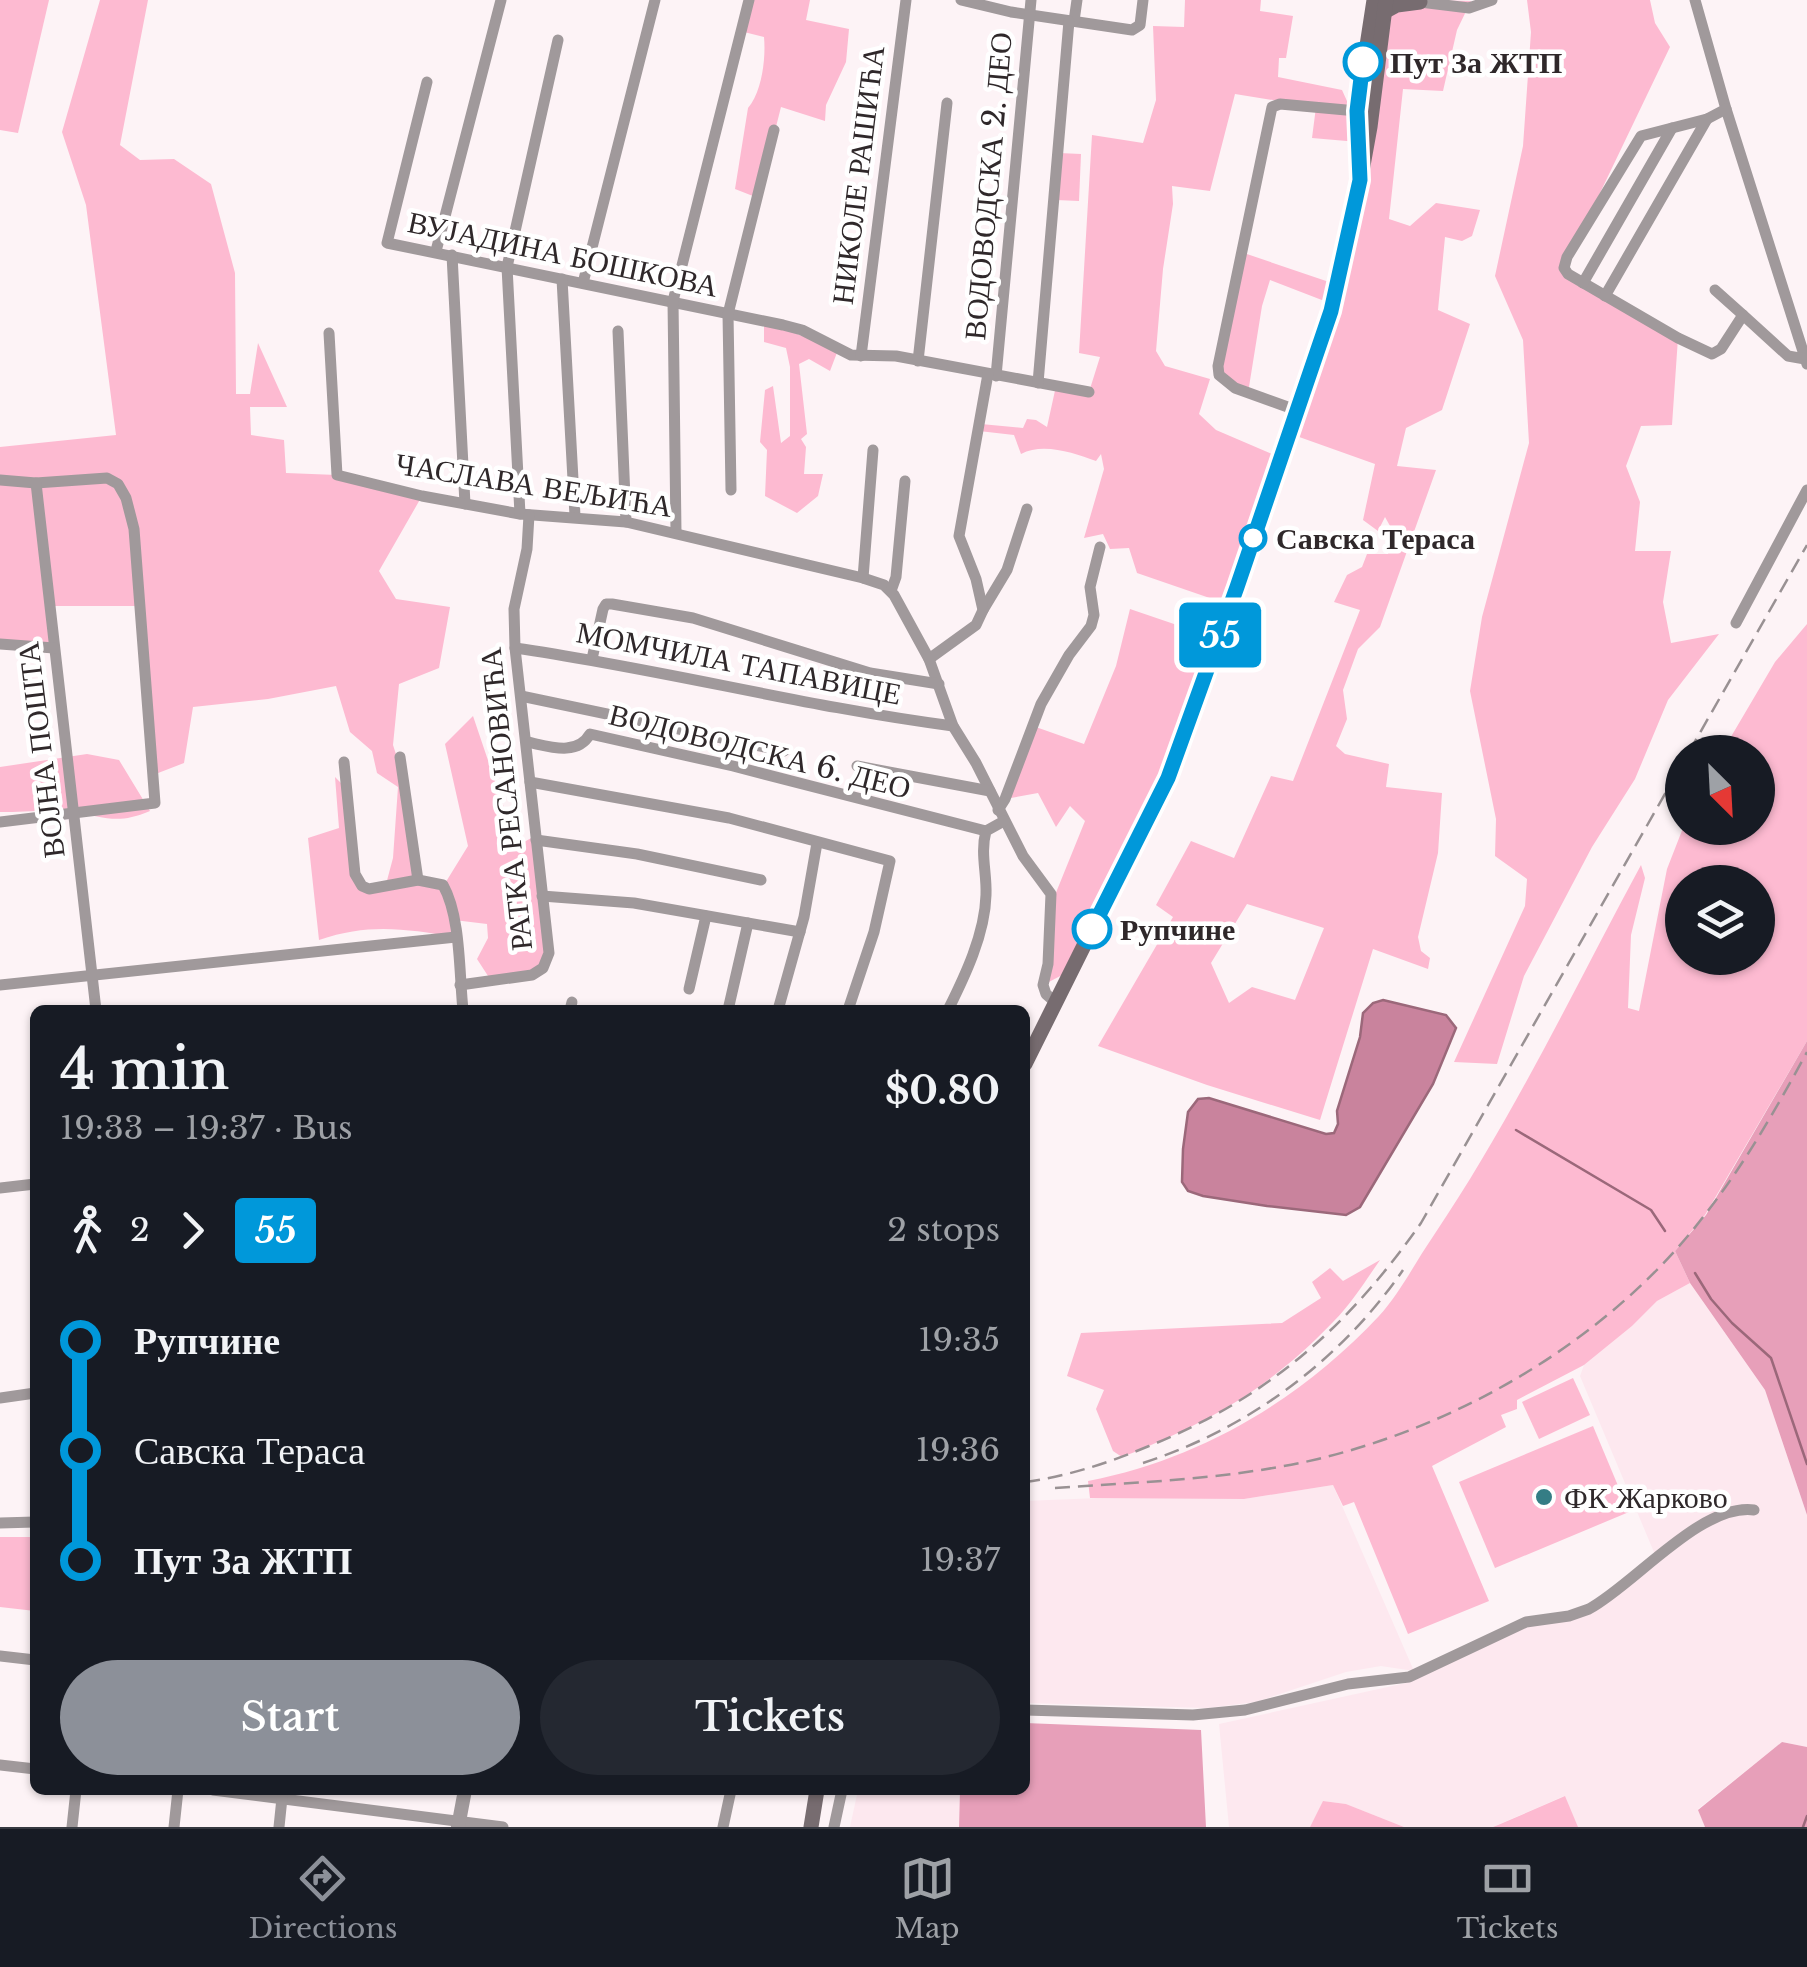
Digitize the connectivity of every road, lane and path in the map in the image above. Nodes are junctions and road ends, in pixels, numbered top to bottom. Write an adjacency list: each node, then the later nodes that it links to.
1 (501, 0): 25 (street)
2 (655, 0): 29 (street)
3 (749, 0): 33 (street)
4 (906, 0): 38 (street, НИКОЛЕ РАШИЋА)
5 (961, 0): 14 (street)
6 (1031, 0): 14 (street, ВОДОВОДСКА 2. ДЕО)
7 (1077, 0): 15 (street)
8 (1142, 0): 15 (street)
9 (1403, 0): 12 (street)
10 (1492, 0): 12 (street)
11 (1695, 0): 19 (street)
12 (1420, 2): 13 (main road)
13 (1381, 4): 20 (main road); 24 (main road)
14 (1029, 14): 15 (street); 41 (street, ВОДОВОДСКА 2. ДЕО)
15 (1072, 21): 42 (street)
16 (558, 40): 27 (street, РАТКА РЕСАНОВИЋА)
17 (427, 82): 25 (street, ВУЈАДИНА БОШКОВА)
18 (947, 102): 39 (street)
19 (1726, 109): 21 (street); 40 (street)
20 (1357, 111): 24 (main road); 44 (street)
21 (1708, 119): 22 (street); 32 (street)
22 (1672, 128): 30 (street); 30 (street)
23 (774, 130): 34 (street)
24 (1360, 180): 44 (main road)
25 (436, 252): 26 (street, ВУЈАДИНА БОШКОВА)
26 (452, 255): 27 (street, ВУЈАДИНА БОШКОВА); 51 (street)
27 (507, 267): 28 (street, ВУЈАДИНА БОШКОВА); 53 (street, РАТКА РЕСАНОВИЋА)
28 (562, 279): 29 (street, ВУЈАДИНА БОШКОВА); 54 (street)
29 (583, 283): 33 (street, ВУЈАДИНА БОШКОВА)
30 (1583, 283): 32 (street)
31 (1715, 290): 35 (street)
32 (1605, 296): 35 (street)
33 (672, 301): 34 (street, ВУЈАДИНА БОШКОВА); 56 (street)
34 (728, 314): 38 (street, ВУЈАДИНА БОШКОВА); 49 (street, ВУЈАДИНА БОШКОВА)
35 (1743, 316): 40 (street)
36 (618, 330): 55 (street)
37 (329, 333): 51 (street, ЧАСЛАВА ВЕЉИЋА)
38 (861, 356): 39 (street, ВУЈАДИНА БОШКОВА)
39 (918, 361): 41 (street, ВУЈАДИНА БОШКОВА)
40 (1806, 362)
41 (992, 375): 42 (street, ВУЈАДИНА БОШКОВА); 60 (street, ВОДОВОДСКА 2. ДЕО)
42 (1038, 384): 43 (street, ВУЈАДИНА БОШКОВА)
43 (1089, 392)
44 (1296, 410): 98 (main road)
45 (873, 450): 58 (street)
46 (0, 480): 48 (street)
47 (906, 481): 59 (street)
48 (36, 484): 63 (street, ВОЈНА ПОШТА); 81 (street)
49 (731, 490)
50 (1807, 490): 61 (street)
51 (465, 504): 53 (street, ЧАСЛАВА ВЕЉИЋА)
52 (1027, 509): 60 (street)
53 (525, 514): 54 (street, ЧАСЛАВА ВЕЉИЋА); 64 (street, РАТКА РЕСАНОВИЋА)
54 (575, 516): 55 (street, ЧАСЛАВА ВЕЉИЋА)
55 (626, 522): 56 (street, ЧАСЛАВА ВЕЉИЋА)
56 (676, 532): 58 (street, ЧАСЛАВА ВЕЉИЋА)
57 (1100, 547): 82 (street)
58 (862, 578): 59 (street, ЧАСЛАВА ВЕЉИЋА)
59 (891, 591): 66 (street)
60 (983, 610): 66 (street)
61 (1736, 623)
62 (0, 644): 63 (street)
63 (54, 648): 81 (street, ВОЈНА ПОШТА)
64 (515, 648): 65 (street, МОМЧИЛА ТАПАВИЦЕ); 68 (street, РАТКА РЕСАНОВИЋА)
65 (592, 659): 67 (street); 70 (street, МОМЧИЛА ТАПАВИЦЕ)
66 (929, 659): 67 (street)
67 (940, 684): 70 (street)
68 (522, 696): 69 (street); 73 (street, РАТКА РЕСАНОВИЋА)
69 (588, 710): 71 (street); 72 (street)
70 (953, 726): 80 (street)
71 (590, 734): 73 (street, ВОДОВОДСКА 6. ДЕО); 77 (street, ВОДОВОДСКА 6. ДЕО)
72 (739, 741): 74 (street); 77 (street)
73 (527, 742): 79 (street, РАТКА РЕСАНОВИЋА)
74 (784, 750)
75 (400, 757): 87 (street)
76 (344, 762): 87 (street)
77 (733, 766): 84 (street, ВОДОВОДСКА 6. ДЕО)
78 (856, 766): 80 (street)
79 (530, 782): 85 (street, РАТКА РЕСАНОВИЋА); 86 (street)
80 (990, 791): 82 (street)
81 (73, 812): 83 (street); 94 (street, ВОЈНА ПОШТА)
82 (1001, 816): 84 (street); 98 (street)
83 (0, 822)
84 (986, 831): 104 (street)
85 (536, 840): 88 (street); 89 (street, РАТКА РЕСАНОВИЋА)
86 (817, 843): 92 (street); 103 (street)
87 (418, 880): 93 (street)
88 (761, 880)
89 (542, 896): 90 (street); 96 (street, РАТКА РЕСАНОВИЋА)
90 (706, 916): 91 (street); 97 (street)
91 (748, 923): 92 (street); 101 (street)
92 (800, 932): 102 (street)
93 (456, 936): 94 (street); 96 (street)
94 (92, 975): 95 (street); 99 (street, ВОЈНА ПОШТА)
95 (0, 985)
96 (460, 985): 100 (street)
97 (689, 989)
98 (1054, 1001): 105 (main road)
99 (95, 1005)
100 (462, 1005)
101 (729, 1005)
102 (779, 1005)
103 (850, 1005)
104 (950, 1005)
105 (1030, 1053)
106 (30, 1185): 107 (street)
107 (0, 1188)
108 (30, 1394): 109 (street)
109 (0, 1398)
110 (1754, 1510): 115 (street)
111 (30, 1522): 112 (street)
112 (0, 1523)
113 (0, 1656): 114 (street)
114 (30, 1659)
115 (1030, 1710)
116 (0, 1766): 117 (street)
117 (30, 1769)
118 (75, 1795): 127 (street)
119 (177, 1795): 128 (street)
120 (266, 1795): 125 (street)
121 (464, 1795): 126 (street)
122 (730, 1795): 131 (street)
123 (817, 1795): 132 (main road)
124 (841, 1795): 133 (street)
125 (282, 1798): 126 (street); 129 (street)
126 (458, 1824): 130 (street)
127 (72, 1827)
128 (174, 1827)
129 (279, 1827)
130 (503, 1827)
131 (723, 1827)
132 (810, 1827)
133 (834, 1827)

